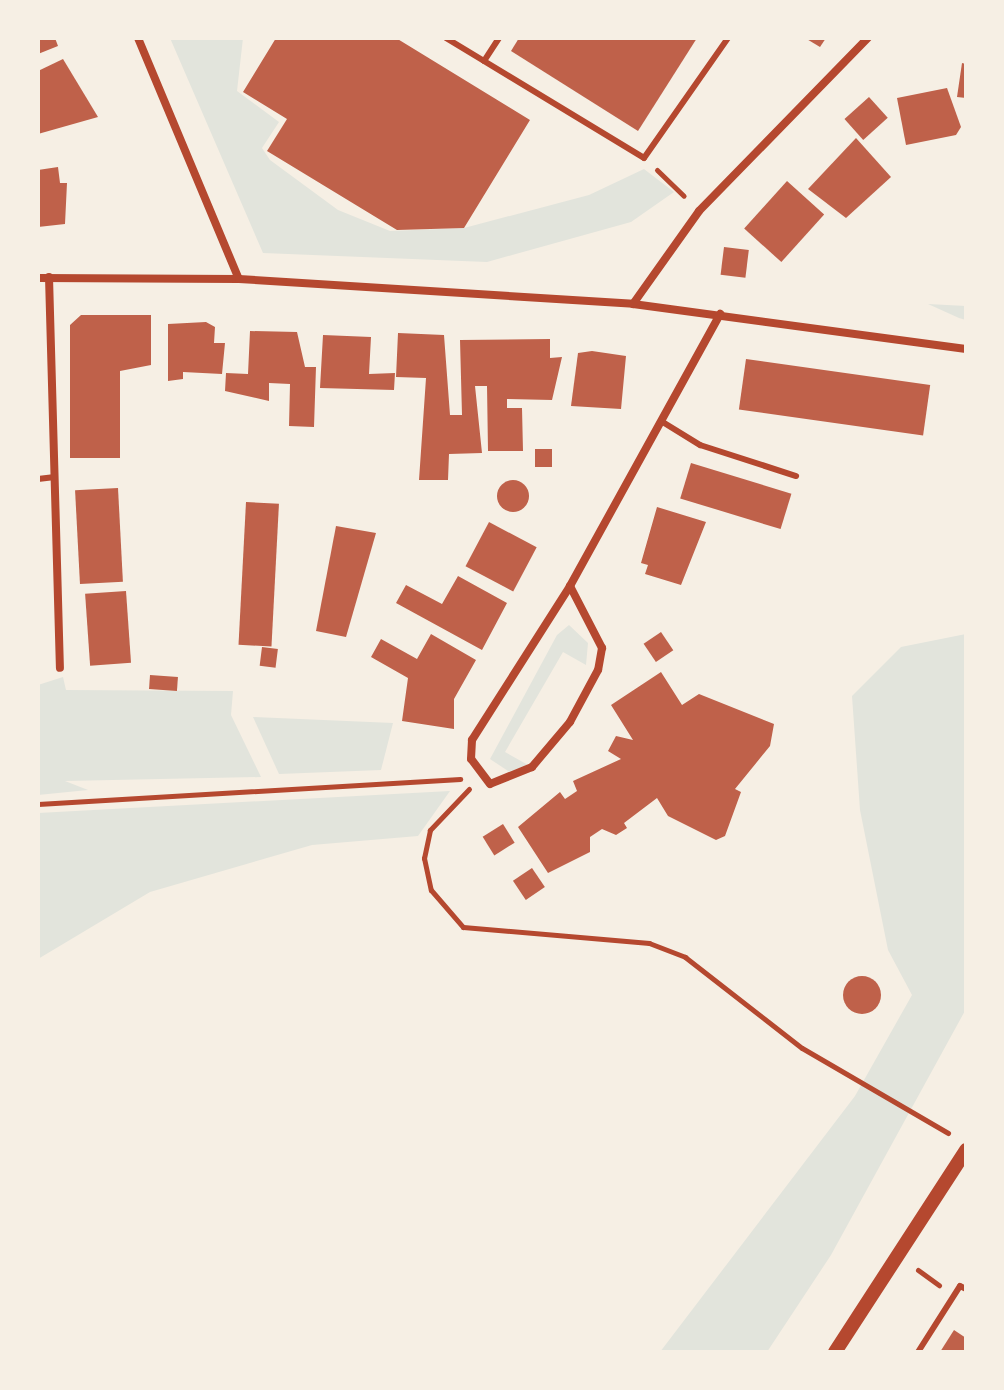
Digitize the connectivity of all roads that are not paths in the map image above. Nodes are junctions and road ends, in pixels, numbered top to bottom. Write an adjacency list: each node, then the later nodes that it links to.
1 (138, 38): 9 (street)
2 (446, 38): 6 (lane)
3 (499, 38): 6 (lane)
4 (728, 38): 6 (lane)
5 (868, 38): 10 (street)
6 (484, 61)
7 (49, 277): 8 (street); 9 (street); 15 (street)
8 (38, 278)
9 (239, 279): 10 (street)
10 (633, 304): 11 (street)
11 (720, 314): 12 (street); 13 (street)
12 (966, 349)
13 (661, 421): 14 (lane); 17 (street)
14 (796, 476)
15 (55, 477): 16 (lane); 18 (street)
16 (38, 479)
17 (570, 586): 17 (street)
18 (60, 668)
19 (966, 1150): 21 (street)
20 (966, 1289): 22 (lane)
21 (835, 1352)
22 (918, 1352)

